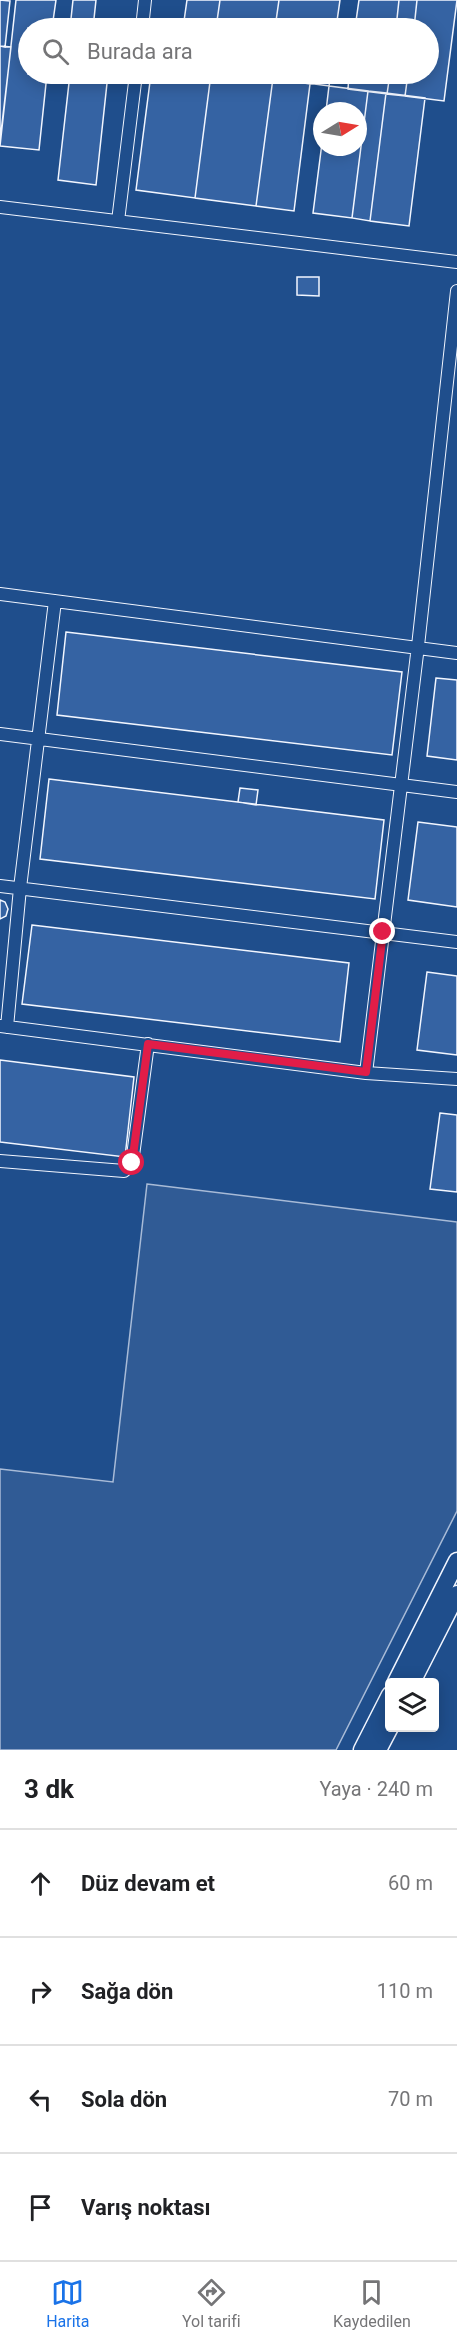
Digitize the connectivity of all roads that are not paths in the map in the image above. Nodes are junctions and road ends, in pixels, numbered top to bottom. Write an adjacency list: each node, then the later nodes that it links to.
1 (145, 0): 2 (street)
2 (143, 18)
3 (135, 84): 5 (street)
4 (0, 207): 5 (street)
5 (118, 221): 6 (street)
6 (457, 262)
7 (457, 298): 10 (street)
8 (0, 594): 9 (street)
9 (55, 601): 10 (street); 13 (street)
10 (418, 646): 11 (street); 14 (street)
11 (457, 653)
12 (0, 734): 13 (street)
13 (38, 739): 14 (street); 17 (street)
14 (401, 784): 15 (street); 18 (street)
15 (457, 792)
16 (0, 886): 17 (street)
17 (20, 888): 18 (street); 20 (street)
18 (383, 932): 19 (street); 22 (street)
19 (457, 942)
20 (4, 1026): 21 (street)
21 (148, 1044): 22 (street); 24 (street)
22 (366, 1072): 23 (street)
23 (457, 1079)
24 (0, 1161)
25 (457, 1562): 27 (street)
26 (457, 1594): 28 (street)
27 (399, 1678)
28 (415, 1678)
29 (385, 1705): 31 (street)
30 (387, 1732): 32 (street)
31 (362, 1750)
32 (378, 1750)

